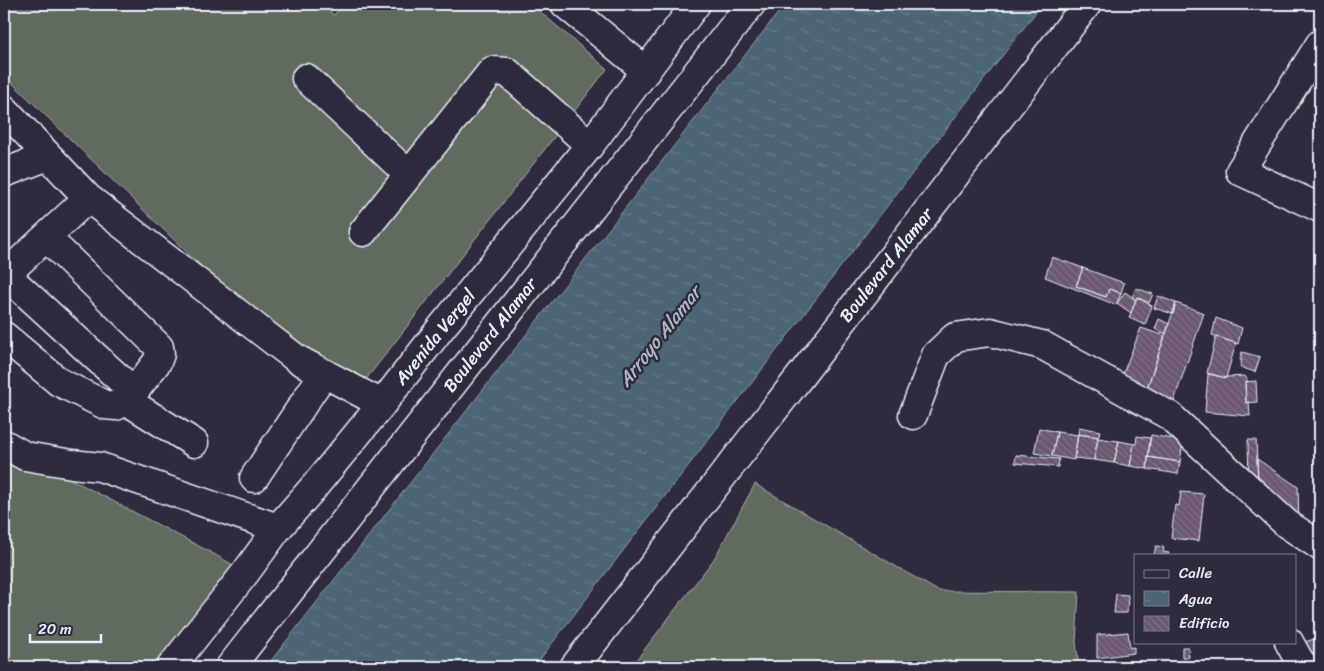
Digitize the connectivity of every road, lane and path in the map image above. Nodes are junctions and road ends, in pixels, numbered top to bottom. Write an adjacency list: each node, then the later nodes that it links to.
1 (566, 4): 6 (main road)
2 (696, 4): 6 (main road, Avenida Vergel)
3 (751, 4): 30 (main road, Boulevard Alamar)
4 (1087, 4): 31 (main road, Boulevard Alamar)
5 (1320, 44): 14 (main road)
6 (646, 71): 9 (main road, Avenida Vergel)
7 (306, 78): 12 (main road)
8 (4, 108): 10 (main road)
9 (590, 145): 12 (main road); 21 (main road, Avenida Vergel)
10 (48, 156): 11 (main road); 13 (main road)
11 (4, 173)
12 (409, 175): 15 (main road)
13 (88, 198): 16 (main road); 19 (main road)
14 (1320, 208)
15 (363, 232)
16 (46, 237): 17 (main road); 20 (main road)
17 (5, 276): 20 (main road)
18 (4, 336): 20 (main road)
19 (324, 374): 21 (main road); 25 (main road)
20 (130, 397): 23 (main road)
21 (382, 404): 26 (main road, Avenida Vergel)
22 (913, 415): 27 (main road)
23 (194, 443)
24 (4, 444): 26 (main road)
25 (254, 478)
26 (278, 528): 29 (main road, Avenida Vergel)
27 (1320, 546)
28 (1290, 644): 32 (main road)
29 (171, 667)
30 (230, 667)
31 (574, 667)
32 (1305, 667)

